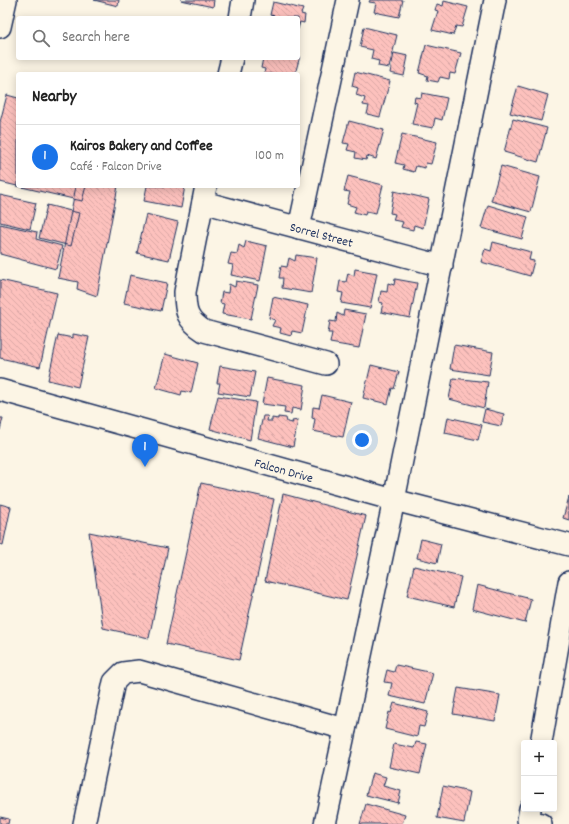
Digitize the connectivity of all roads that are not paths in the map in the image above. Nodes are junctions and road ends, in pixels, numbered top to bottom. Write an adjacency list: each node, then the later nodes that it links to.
1 (6, 0): 6 (street)
2 (244, 0): 5 (street)
3 (348, 0): 10 (street)
4 (495, 0): 11 (street)
5 (240, 16)
6 (0, 27)
7 (232, 60): 8 (street)
8 (228, 72)
9 (204, 194): 10 (street, Sorrel Street); 12 (street)
10 (299, 228): 11 (street, Sorrel Street)
11 (442, 266): 14 (street)
12 (326, 364)
13 (0, 390): 14 (street, Falcon Drive)
14 (394, 500): 15 (street, Falcon Drive); 17 (street)
15 (569, 546)
16 (569, 582): 18 (street)
17 (345, 729): 20 (street); 21 (street)
18 (542, 740)
19 (529, 812): 22 (street)
20 (84, 824)
21 (325, 824)
22 (541, 824)

